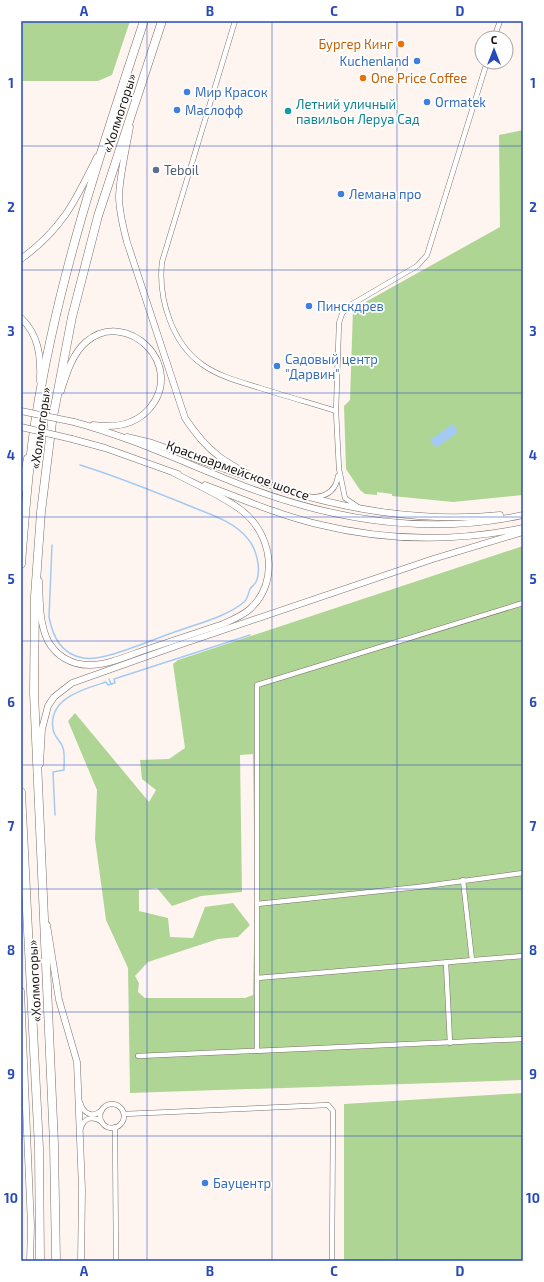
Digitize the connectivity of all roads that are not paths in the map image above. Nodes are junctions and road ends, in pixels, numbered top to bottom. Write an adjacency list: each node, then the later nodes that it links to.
1 (144, 21): 6 (highway, «Холмогоры»)
2 (162, 21): 5 (highway, «Холмогоры»)
3 (235, 21): 10 (street)
4 (485, 70): 10 (street)
5 (136, 96): 12 (highway, «Холмогоры»); 18 (main road)
6 (110, 129): 7 (main road); 11 (highway, «Холмогоры»)
7 (21, 259)
8 (21, 318): 11 (main road)
9 (21, 411): 13 (main road, Красноармейское шоссе, bridge)
10 (336, 411): 16 (street)
11 (36, 420): 19 (main road); 26 (highway, «Холмогоры»)
12 (52, 422): 13 (main road); 25 (highway, «Холмогоры»)
13 (76, 422): 15 (main road, Красноармейское шоссе)
14 (21, 427): 17 (main road, Красноармейское шоссе, bridge)
15 (100, 430): 18 (main road); 22 (main road, Красноармейское шоссе)
16 (339, 469): 20 (street); 21 (street)
17 (174, 473): 23 (main road, Красноармейское шоссе); 25 (main road)
18 (267, 484): 20 (main road)
19 (21, 489)
20 (303, 496): 21 (main road)
21 (364, 510): 22 (main road)
22 (523, 514)
23 (523, 528)
24 (523, 532): 29 (main road)
25 (37, 553): 29 (highway, «Холмогоры»)
26 (21, 564)
27 (523, 603): 36 (street)
28 (21, 792): 31 (highway, «Холмогоры»)
29 (38, 807): 37 (highway, «Холмогоры»)
30 (21, 825): 31 (main road)
31 (22, 834): 32 (highway, «Холмогоры»)
32 (23, 847): 35 (main road); 54 (highway, «Холмогоры»)
33 (523, 872): 34 (street)
34 (463, 880): 36 (street); 39 (street)
35 (21, 882)
36 (257, 904): 41 (street)
37 (43, 906): 47 (main road); 55 (highway, «Холмогоры»)
38 (523, 956): 39 (street)
39 (472, 960): 40 (street)
40 (446, 963): 41 (street); 44 (street)
41 (257, 978): 45 (street)
42 (21, 991): 53 (main road)
43 (523, 1039): 44 (street)
44 (450, 1042): 45 (street)
45 (257, 1050): 46 (street)
46 (138, 1056)
47 (80, 1101): 48 (street); 52 (main road)
48 (102, 1110): 49 (street); 50 (street)
49 (124, 1114): 51 (street); 58 (street)
50 (102, 1122): 51 (street); 52 (street)
51 (115, 1127): 57 (street)
52 (81, 1128): 56 (main road)
53 (30, 1261)
54 (40, 1261)
55 (56, 1261)
56 (81, 1261)
57 (116, 1261)
58 (332, 1261)

